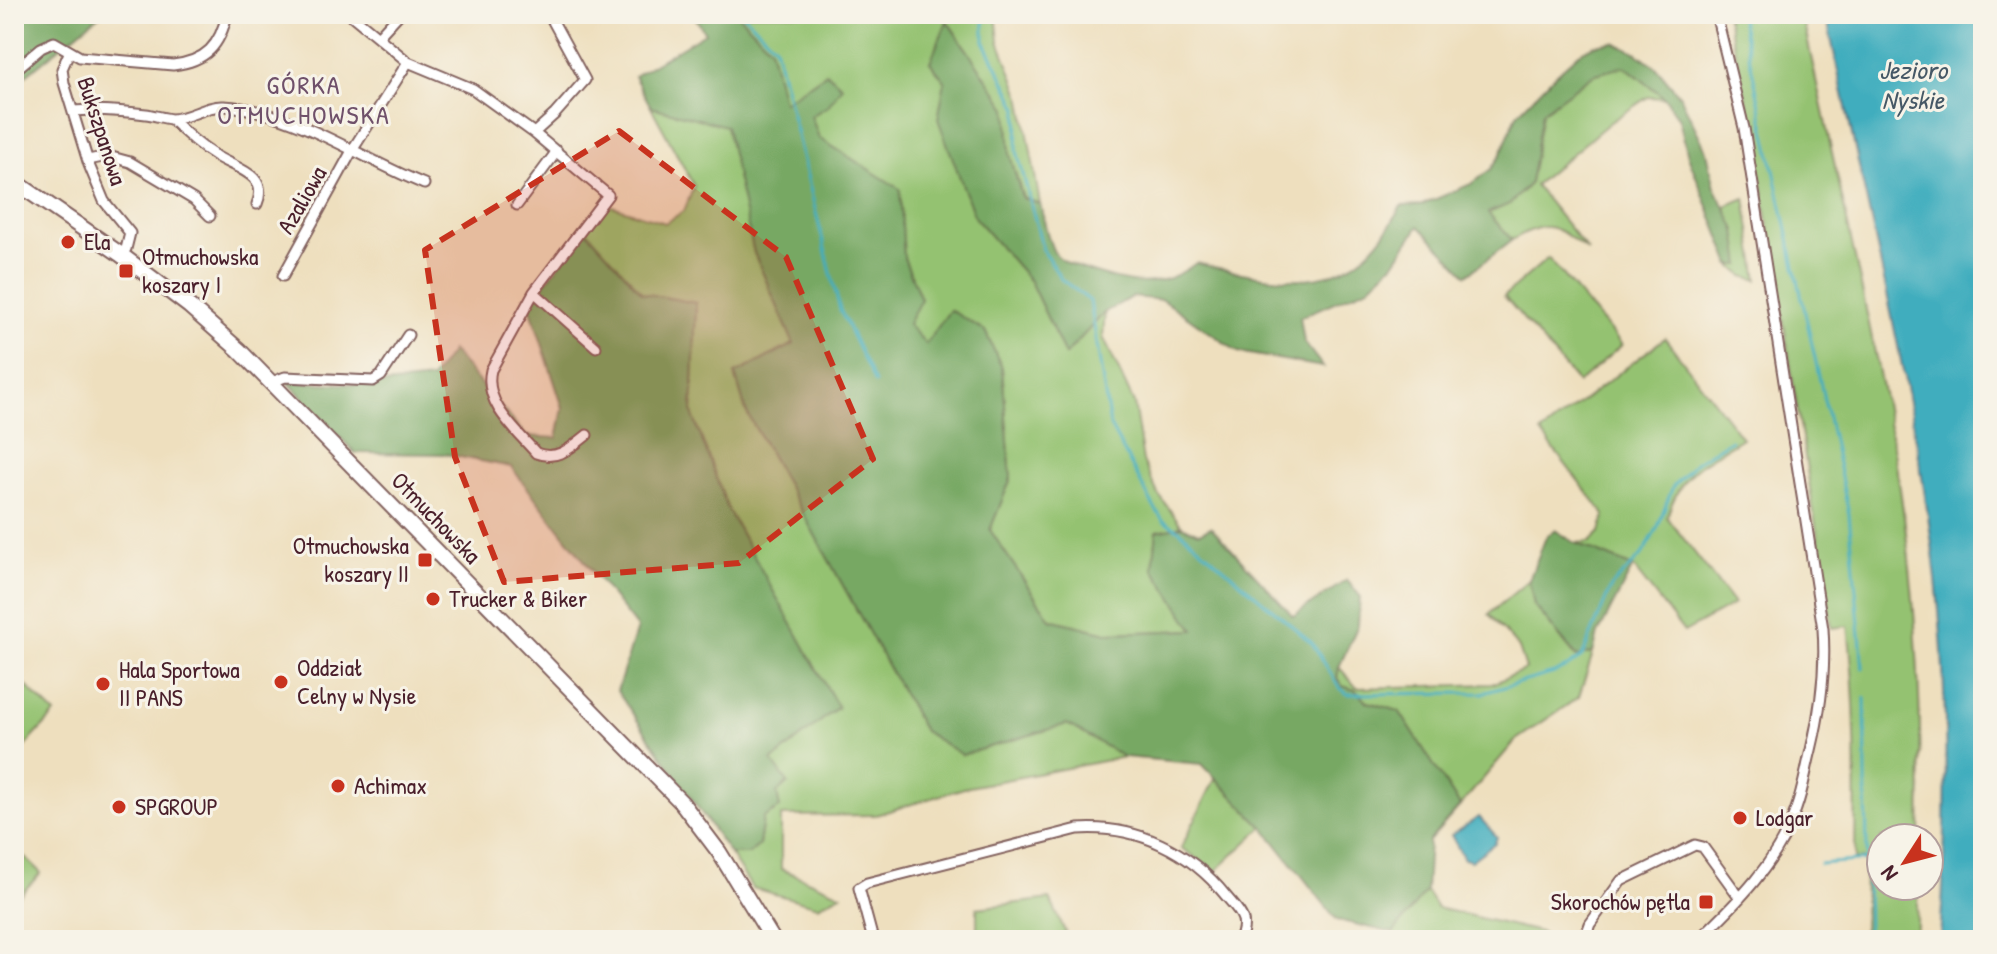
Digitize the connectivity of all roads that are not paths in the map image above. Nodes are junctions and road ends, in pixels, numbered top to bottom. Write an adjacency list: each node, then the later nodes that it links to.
1 (227, 14): 7 (street, Bukszpanowa)
2 (350, 14): 6 (street)
3 (399, 14): 6 (street)
4 (549, 14): 12 (street)
5 (1716, 14): 28 (street)
6 (378, 37): 8 (street)
7 (69, 53): 9 (street); 10 (street, Bukszpanowa)
8 (408, 62): 12 (street); 13 (street, Azaliowa)
9 (14, 71)
10 (73, 111): 11 (street); 15 (street, Bukszpanowa)
11 (171, 119): 13 (street); 18 (street)
12 (534, 133): 14 (street)
13 (353, 149): 17 (street); 22 (street, Azaliowa)
14 (557, 151): 19 (street); 23 (street)
15 (88, 160): 20 (street); 21 (street, Bukszpanowa)
16 (14, 181): 21 (main road, Otmuchowska)
17 (424, 184)
18 (257, 204)
19 (517, 205)
20 (210, 216)
21 (120, 254): 26 (main road, Otmuchowska)
22 (283, 276)
23 (534, 292): 25 (street); 27 (street)
24 (408, 335): 26 (street)
25 (596, 347)
26 (272, 382): 29 (main road, Otmuchowska)
27 (587, 435)
28 (1740, 898): 32 (street); 33 (street)
29 (773, 940)
30 (873, 940): 31 (street)
31 (1240, 940)
32 (1584, 940)
33 (1698, 940)

